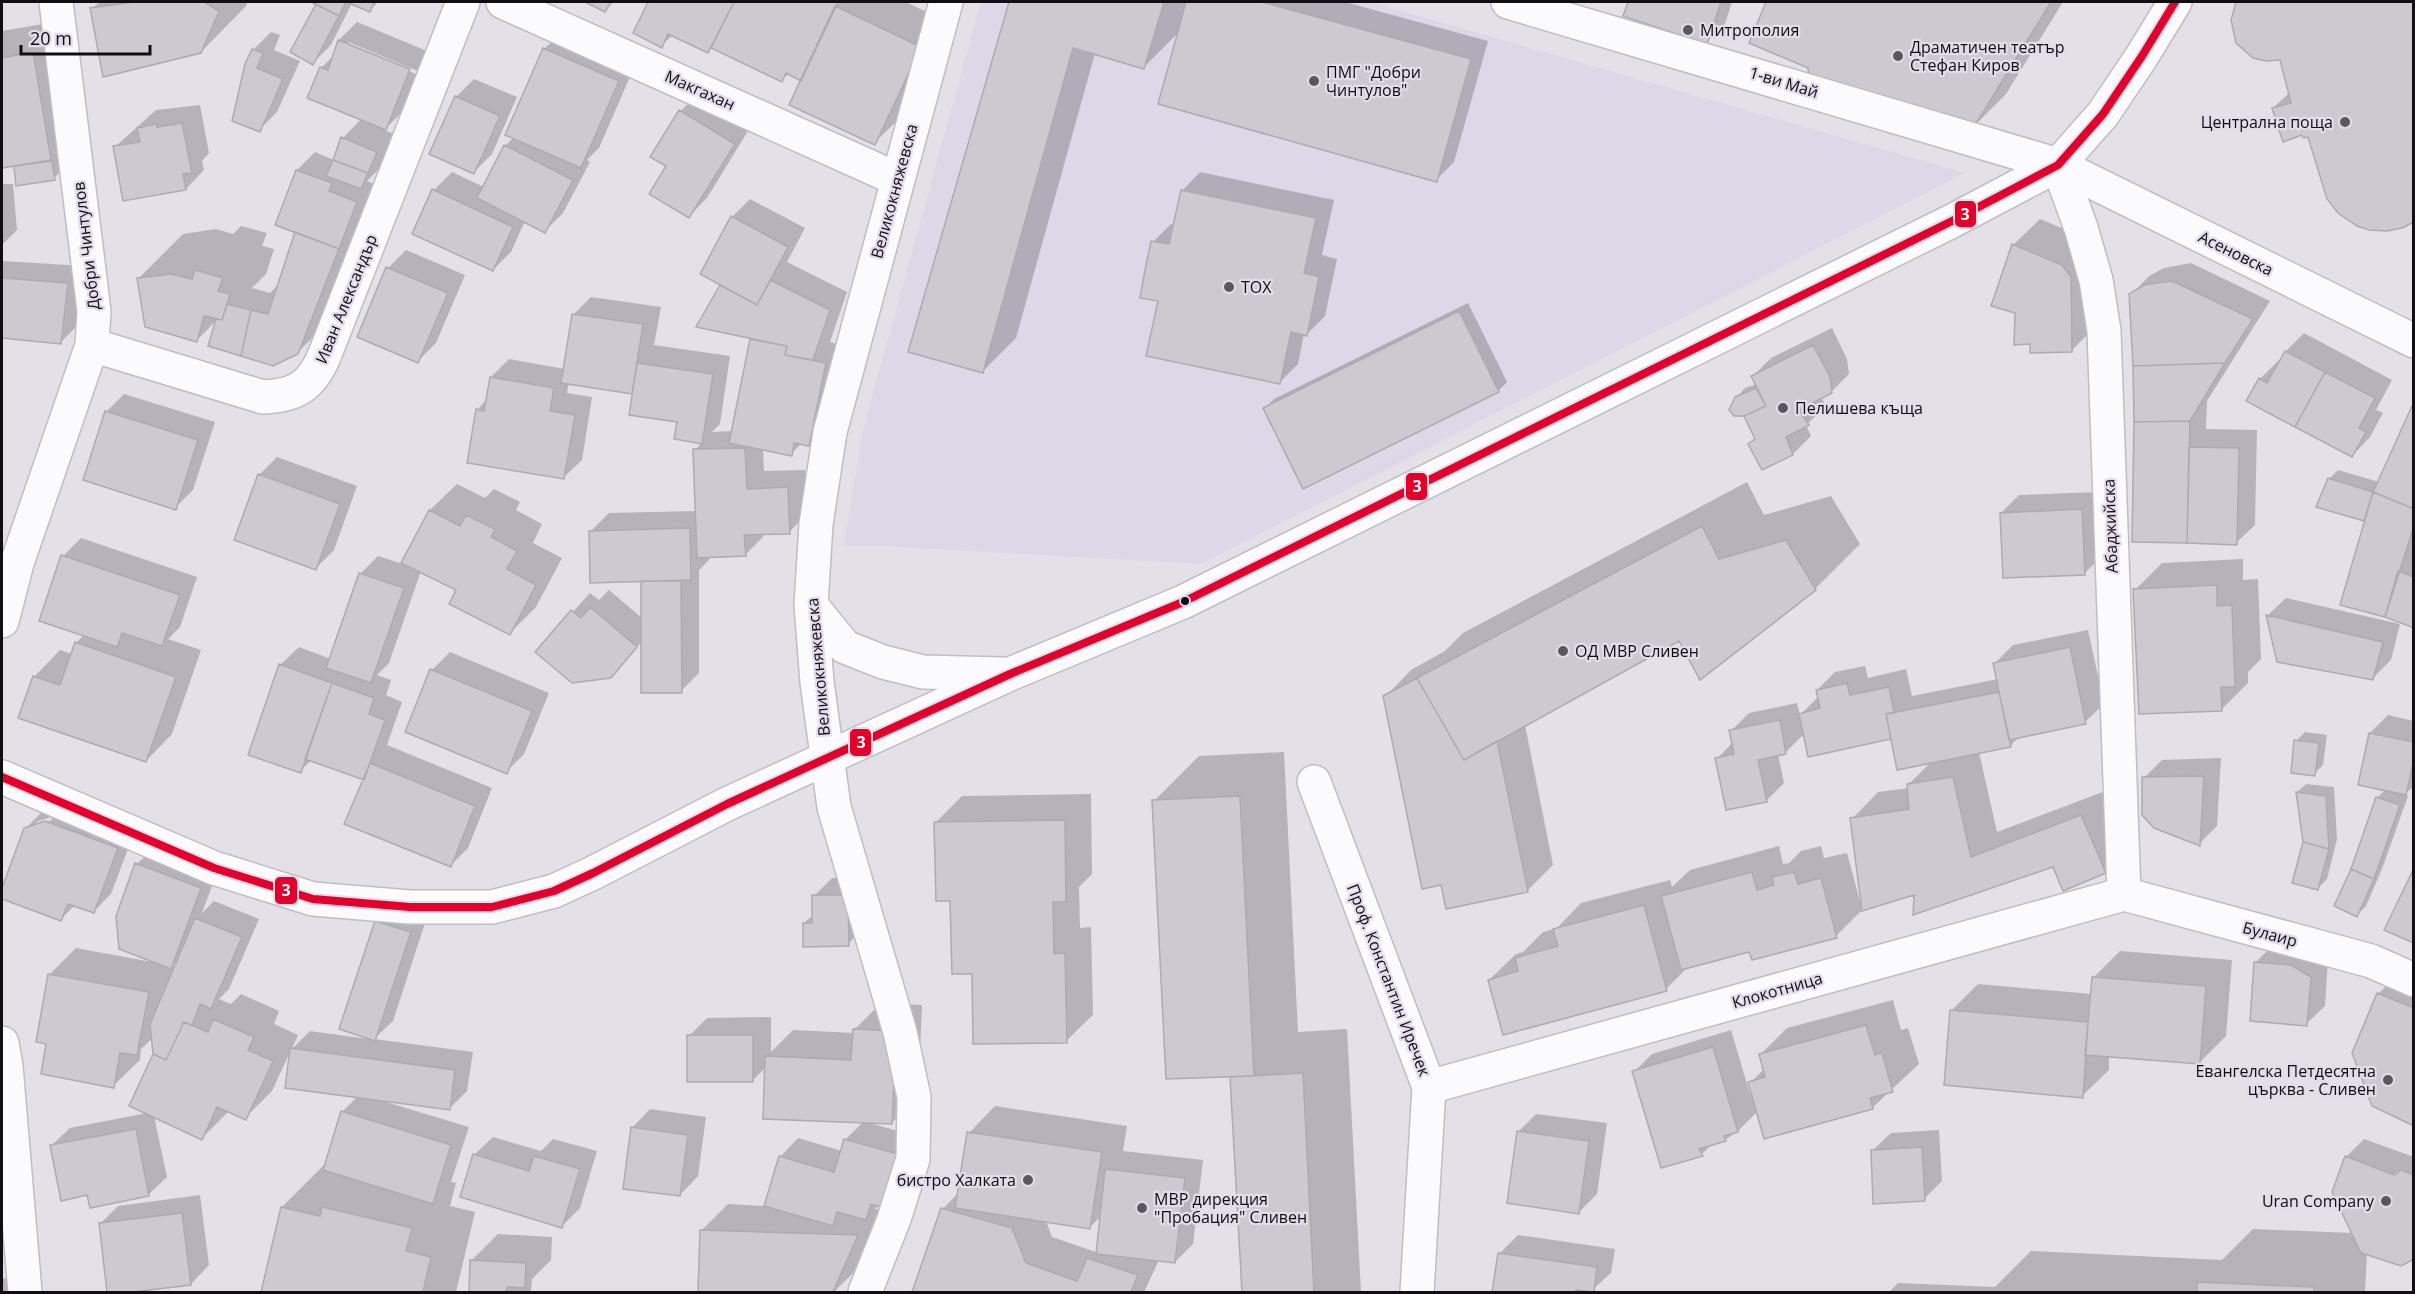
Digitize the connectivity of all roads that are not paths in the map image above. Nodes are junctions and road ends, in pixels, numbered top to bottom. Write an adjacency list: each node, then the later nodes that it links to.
1 (56, 2): 10 (street, Добри Чинтулов)
2 (462, 2): 10 (street, Иван Александър)
3 (503, 2): 8 (street, Макгахан)
4 (946, 2): 8 (street, Великокняжевска)
5 (1508, 2): 7 (street, 1-ви Май)
6 (2175, 2): 7 (street)
7 (2058, 165): 9 (street, Асеновска); 13 (street); 17 (street, Абаджийска)
8 (897, 179): 11 (street, Великокняжевска)
9 (2414, 341)
10 (92, 345): 12 (street, Добри Чинтулов)
11 (811, 604): 13 (street); 14 (street, Великокняжевска)
12 (2, 621)
13 (1010, 674): 14 (street)
14 (827, 760): 15 (street); 22 (street, Великокняжевска)
15 (2, 777)
16 (1314, 782): 20 (street, Проф. Константин Иречек)
17 (2124, 894): 18 (street, Булаир); 20 (street, Клокотница)
18 (2414, 980)
19 (2, 1043): 21 (street)
20 (1430, 1087): 23 (street, Проф. Константин Иречек)
21 (25, 1293)
22 (865, 1293)
23 (1417, 1293)

